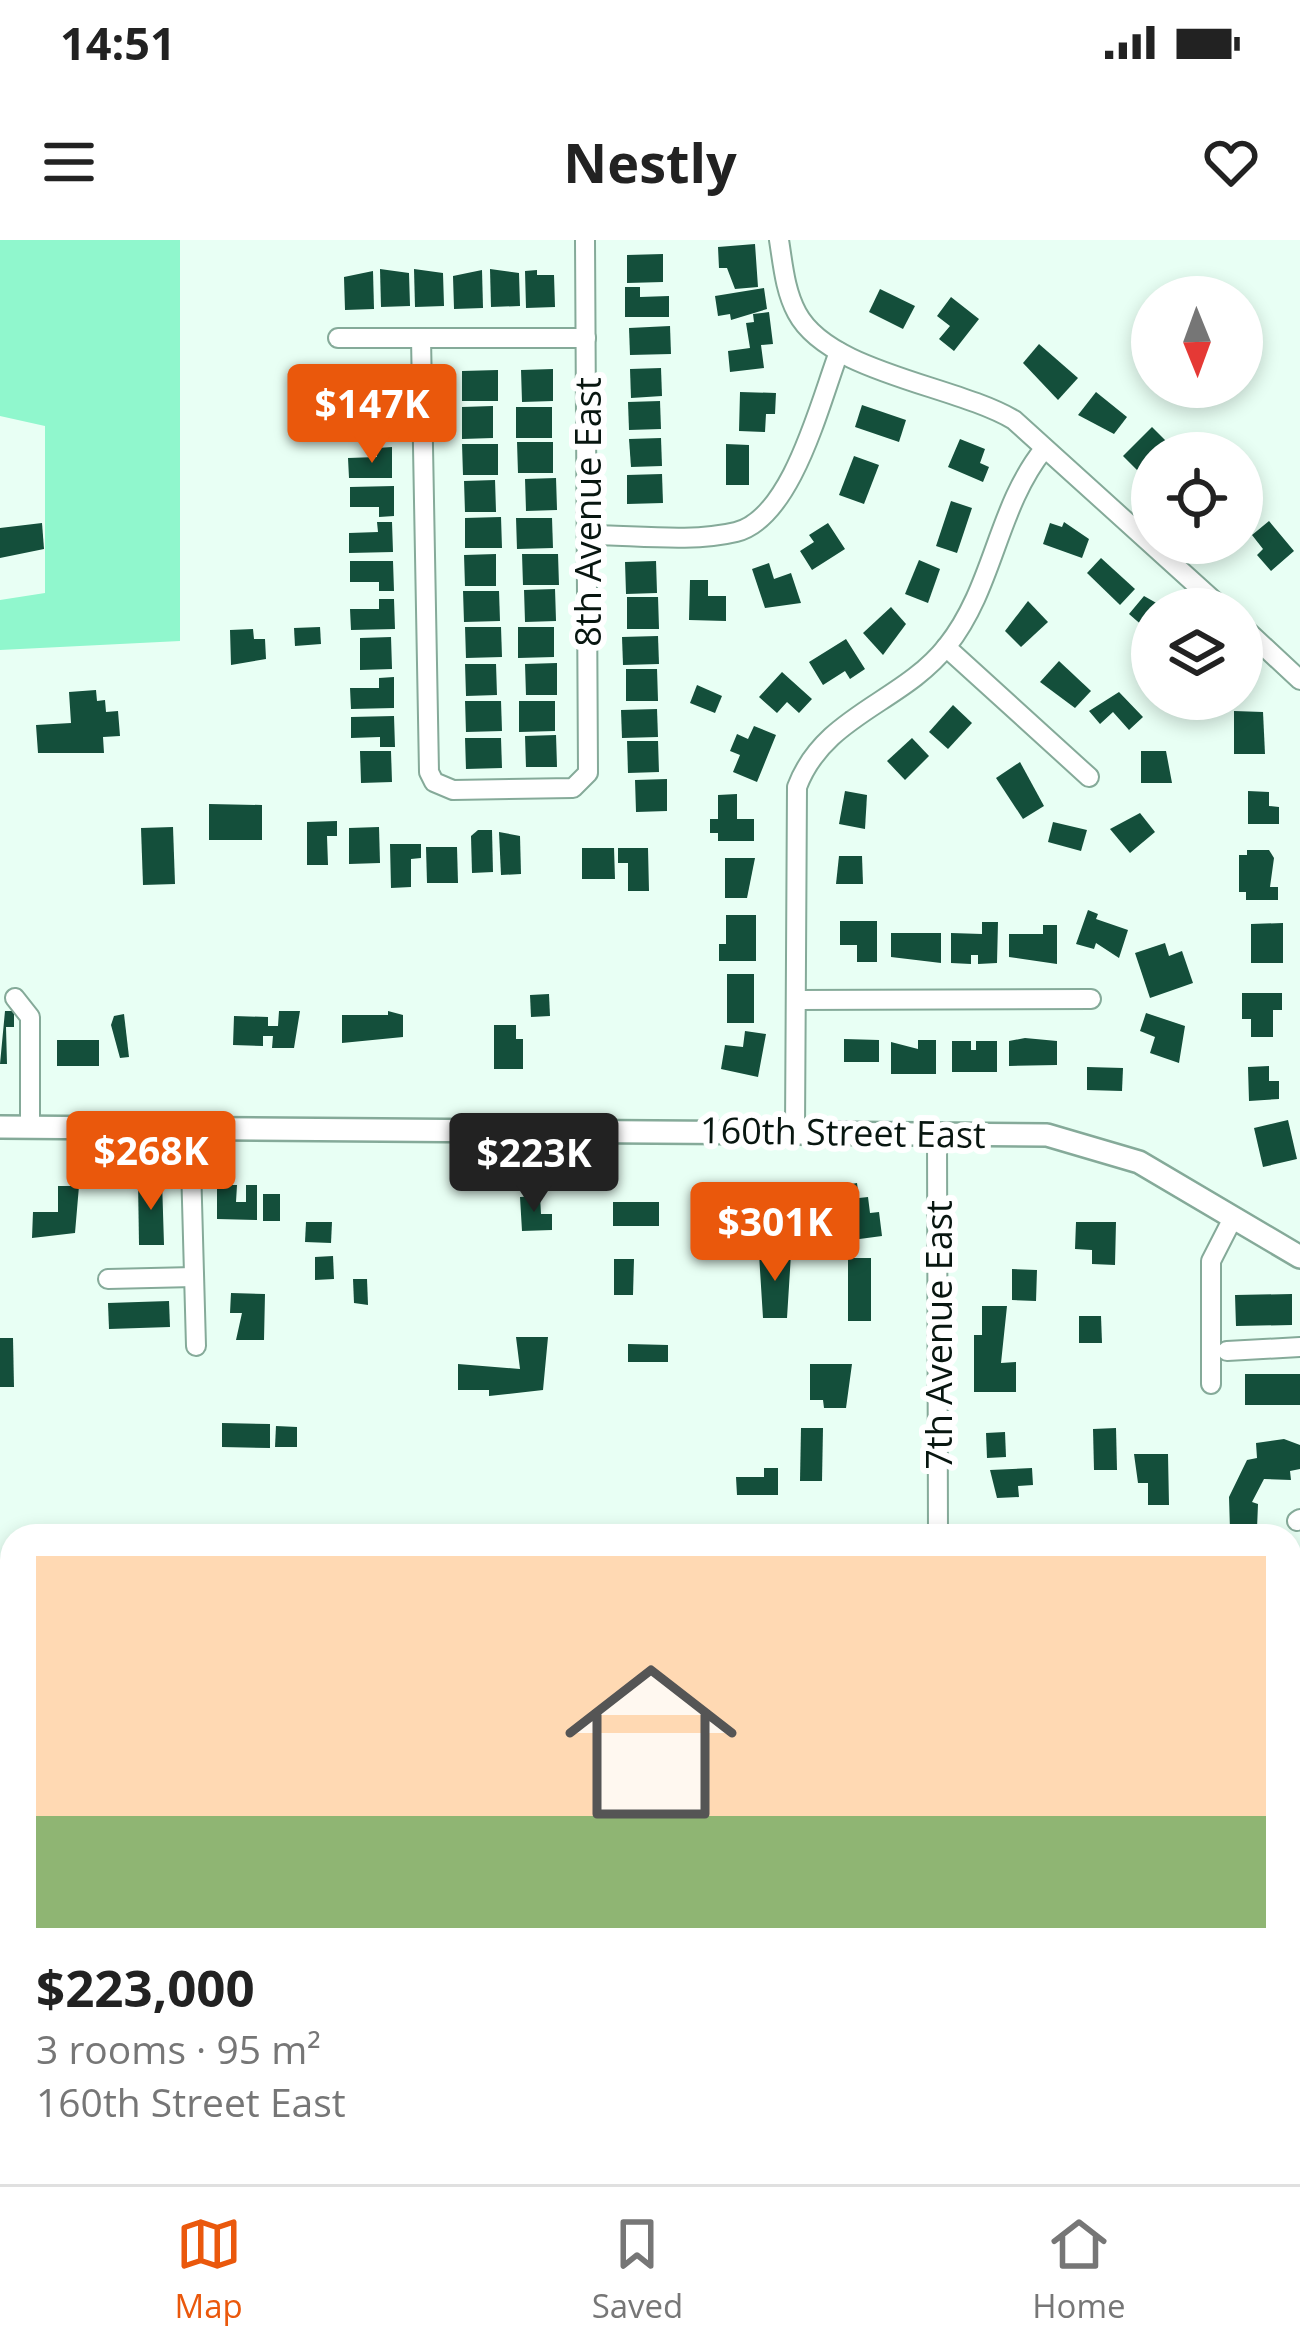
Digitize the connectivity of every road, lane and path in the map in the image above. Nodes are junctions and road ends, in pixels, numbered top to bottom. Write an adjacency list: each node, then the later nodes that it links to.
1 (585, 240): 5 (street, 8th Avenue East)
2 (779, 240): 6 (street)
3 (338, 338): 4 (street)
4 (421, 338): 5 (street); 8 (street, 8th Avenue East)
5 (586, 338): 8 (street, 8th Avenue East)
6 (839, 352): 7 (street); 8 (street)
7 (1044, 449): 9 (street); 11 (street)
8 (587, 535)
9 (1200, 588)
10 (1263, 646): 12 (street)
11 (946, 647): 13 (street); 16 (street)
12 (1300, 680)
13 (1089, 777)
14 (15, 998): 18 (street)
15 (1091, 999): 16 (street)
16 (796, 1000): 20 (street)
17 (0, 1127): 18 (street, 160th Street East)
18 (30, 1127): 19 (street, 160th Street East)
19 (190, 1129): 20 (street, 160th Street East); 24 (street)
20 (795, 1130): 21 (street, 160th Street East)
21 (937, 1134): 22 (street, 160th Street East); 30 (street, 7th Avenue East)
22 (1233, 1218): 23 (street, 160th Street East); 29 (street)
23 (1300, 1257)
24 (194, 1277): 25 (street); 26 (street)
25 (108, 1279)
26 (196, 1346)
27 (1300, 1347): 28 (street)
28 (1227, 1352)
29 (1211, 1384)
30 (938, 1524)

